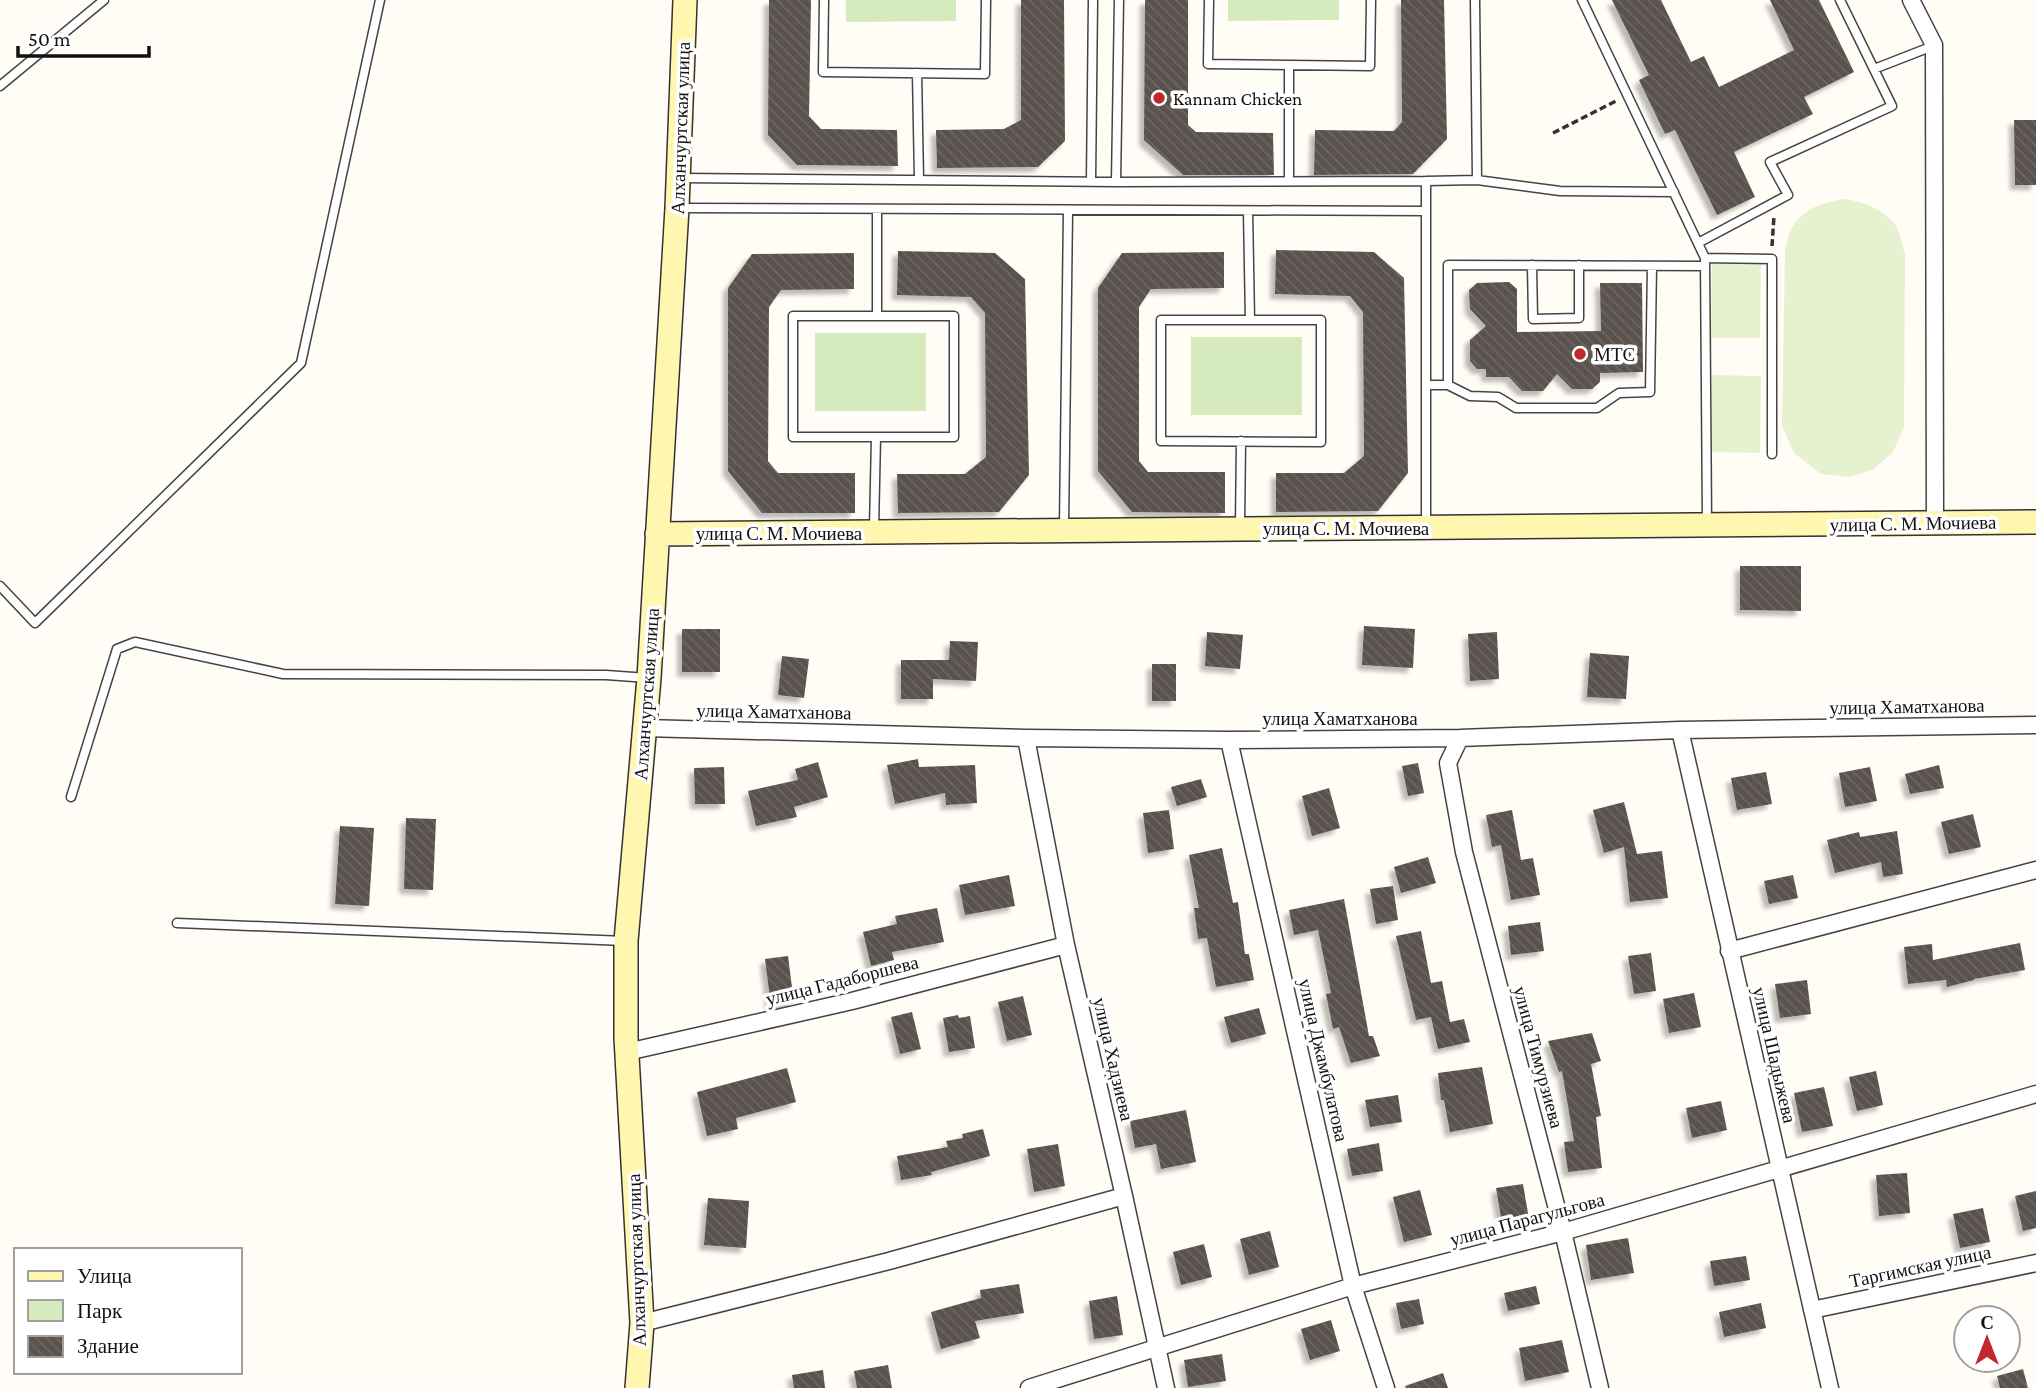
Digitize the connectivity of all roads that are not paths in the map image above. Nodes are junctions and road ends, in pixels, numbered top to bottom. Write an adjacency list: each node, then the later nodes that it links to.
1 (104, 0): 18 (lane)
2 (380, 0): 52 (lane)
3 (685, 0): 19 (street, Алханчуртская улица)
4 (824, 0): 17 (lane)
5 (986, 0): 17 (lane)
6 (1093, 0): 22 (lane)
7 (1119, 0): 23 (lane)
8 (1209, 0): 15 (lane)
9 (1371, 0): 15 (lane)
10 (1475, 0): 21 (lane)
11 (1582, 0): 26 (lane)
12 (1840, 0): 16 (lane)
13 (1911, 0): 14 (street)
14 (1934, 45): 16 (lane); 45 (street)
15 (1289, 65): 24 (lane)
16 (1874, 69): 32 (lane)
17 (917, 73): 20 (lane)
18 (0, 86)
19 (678, 178): 20 (lane); 27 (street, Алханчуртская улица)
20 (919, 180): 22 (lane)
21 (1477, 180): 25 (lane); 26 (lane)
22 (1091, 181): 23 (lane)
23 (1116, 181): 24 (lane)
24 (1289, 181): 25 (lane)
25 (1426, 181): 31 (lane)
26 (1674, 192): 32 (lane)
27 (677, 208): 28 (lane); 51 (street, Алханчуртская улица)
28 (877, 209): 29 (lane); 37 (lane)
29 (1068, 211): 30 (lane); 49 (lane)
30 (1248, 211): 31 (lane); 38 (lane)
31 (1426, 211): 39 (lane)
32 (1698, 243): 33 (lane)
33 (1705, 262): 36 (lane); 43 (lane); 46 (lane)
34 (1532, 265): 35 (lane); 35 (lane); 40 (lane)
35 (1579, 265): 36 (lane)
36 (1652, 266): 40 (lane)
37 (877, 316): 41 (lane); 41 (lane)
38 (1250, 320): 42 (lane); 42 (lane)
39 (1426, 385): 40 (lane); 47 (lane)
40 (1448, 385)
41 (876, 437): 50 (lane)
42 (1241, 442): 48 (lane)
43 (1772, 454)
44 (2036, 522): 45 (street, улица С. М. Мочиева)
45 (1935, 523): 46 (street, улица С. М. Мочиева)
46 (1707, 525): 47 (street, улица С. М. Мочиева)
47 (1426, 527): 48 (street, улица С. М. Мочиева)
48 (1240, 529): 49 (street, улица С. М. Мочиева)
49 (1064, 530): 50 (street, улица С. М. Мочиева)
50 (874, 532): 51 (street, улица С. М. Мочиева)
51 (657, 534): 53 (street, Алханчуртская улица)
52 (0, 586)
53 (649, 678): 55 (street, Алханчуртская улица); 60 (lane)
54 (2036, 724): 56 (street, улица Хаматханова)
55 (644, 728): 57 (street, улица Хаматханова); 63 (street, Алханчуртская улица)
56 (1680, 730): 58 (street, улица Хаматханова); 65 (street, улица Шадыжева)
57 (1026, 738): 59 (street, улица Хаматханова); 64 (street, улица Хадзиева)
58 (1460, 738): 59 (street, улица Хаматханова); 70 (street, улица Тимурзиева)
59 (1229, 740): 72 (street, улица Джамбулатова)
60 (71, 797)
61 (2036, 870): 65 (street)
62 (177, 923): 63 (lane)
63 (626, 941): 66 (street, Алханчуртская улица)
64 (1066, 945): 66 (street, улица Гадаборшева); 69 (street, улица Хадзиева)
65 (1729, 951): 68 (street, улица Шадыжева)
66 (627, 1052): 74 (street, Алханчуртская улица)
67 (2036, 1094): 68 (street, улица Парагульгова)
68 (1780, 1170): 70 (street, улица Парагульгова); 73 (street, улица Шадыжева)
69 (1124, 1196): 74 (street); 75 (street, улица Хадзиева)
70 (1563, 1232): 72 (street, улица Парагульгова); 80 (street, улица Тимурзиева)
71 (2036, 1263): 73 (street, Таргимская улица)
72 (1353, 1286): 75 (street, улица Парагульгова); 79 (street, улица Джамбулатова)
73 (1812, 1310): 81 (street, улица Шадыжева)
74 (642, 1322): 76 (street, Алханчуртская улица)
75 (1157, 1348): 77 (street, улица Парагульгова); 78 (street, улица Хадзиева)
76 (636, 1388)
77 (1029, 1388)
78 (1166, 1388)
79 (1386, 1388)
80 (1600, 1388)
81 (1830, 1388)

